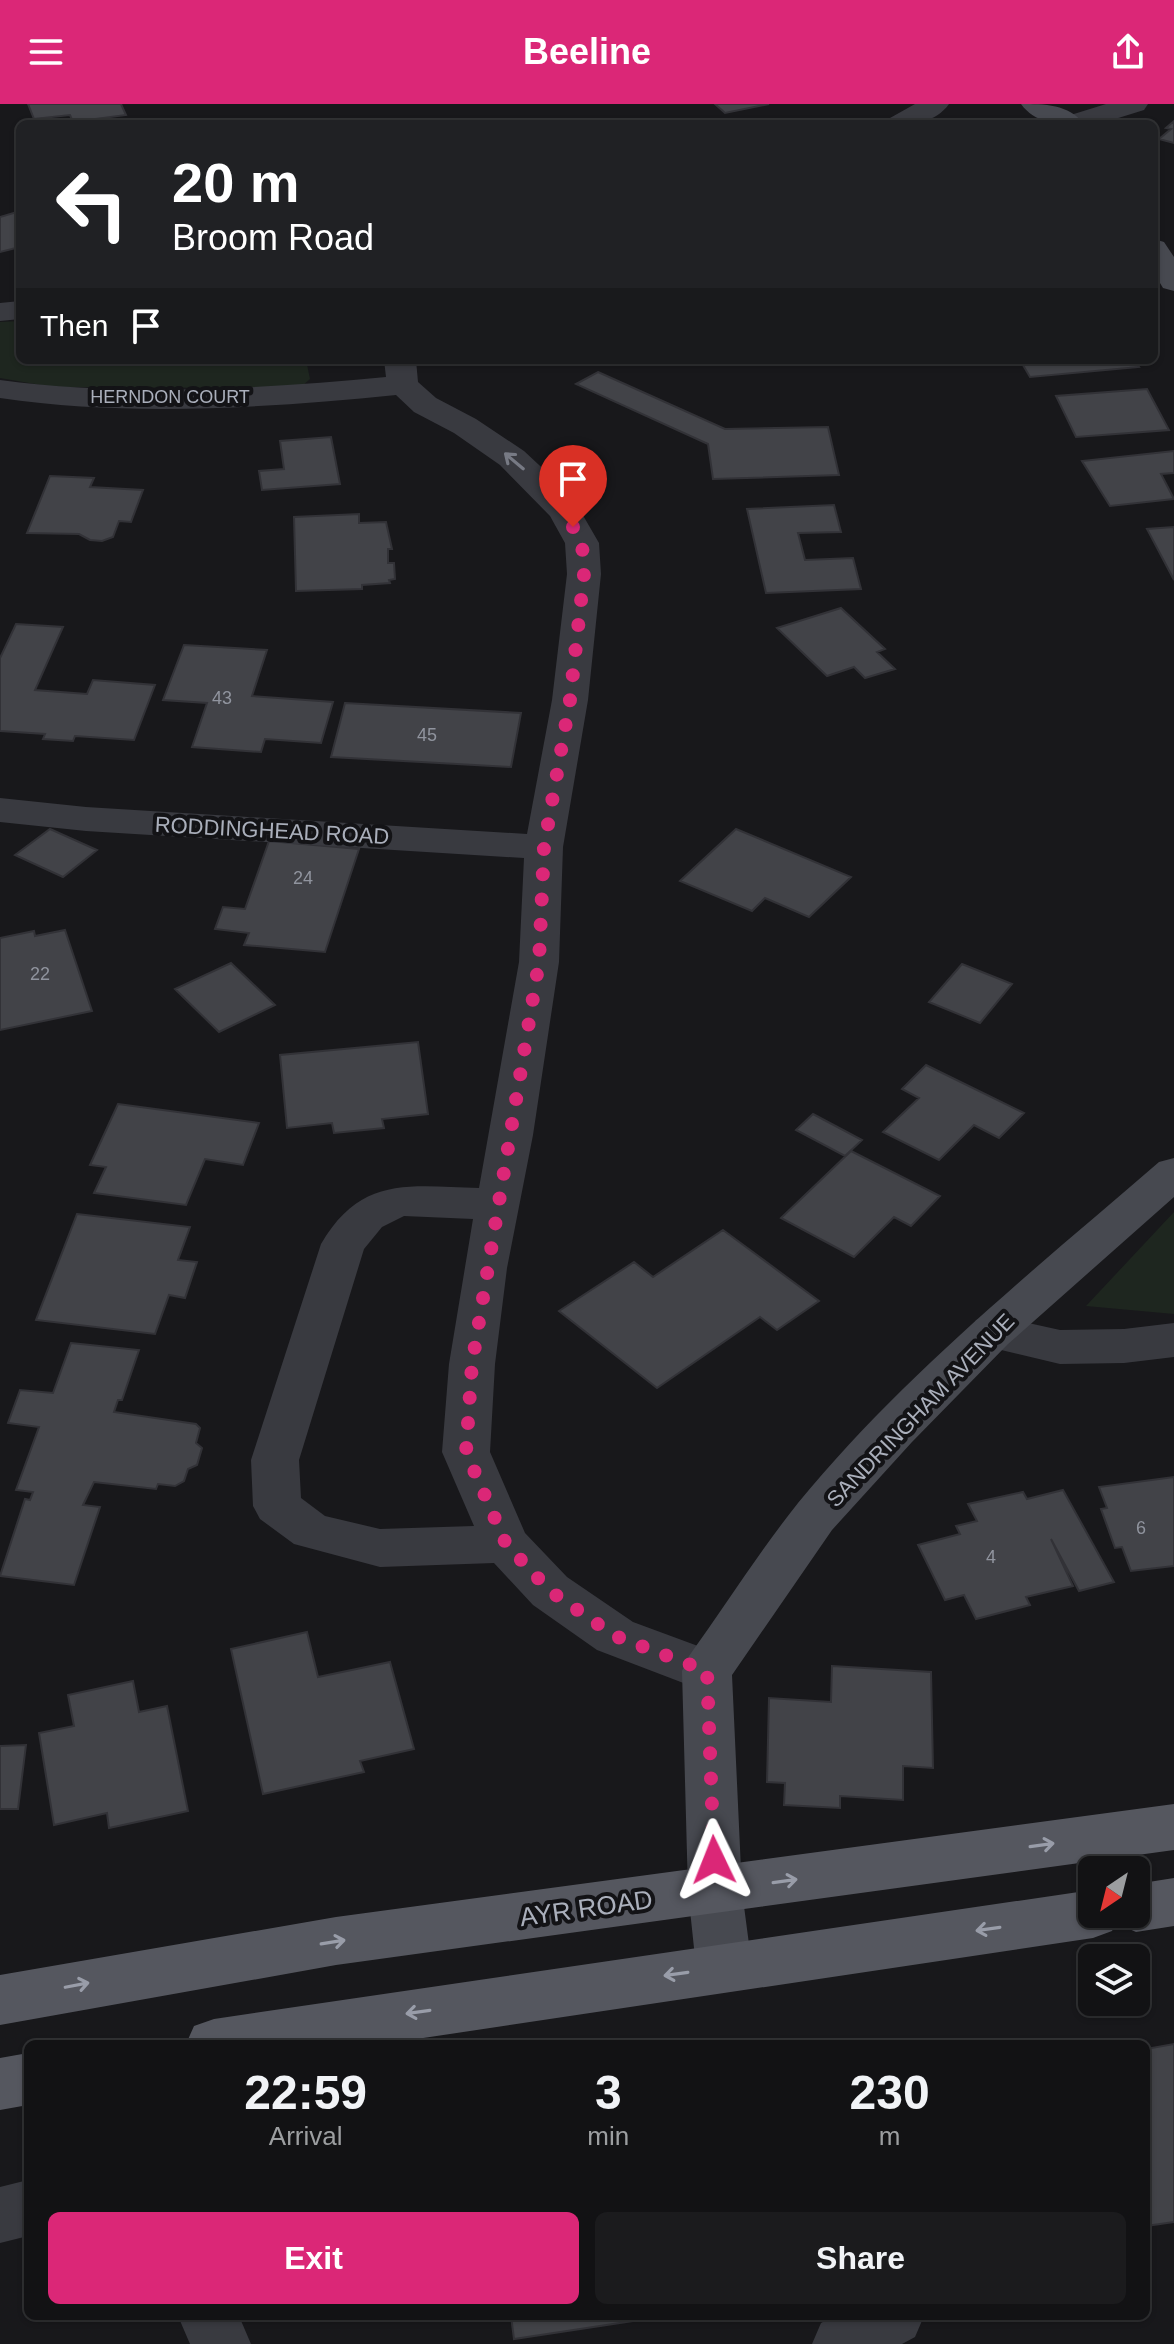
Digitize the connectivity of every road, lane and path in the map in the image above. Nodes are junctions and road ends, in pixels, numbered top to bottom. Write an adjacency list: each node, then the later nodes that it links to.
1 (935, 104): 4 (street)
2 (1035, 104): 5 (street)
3 (1134, 104): 6 (street)
4 (907, 120)
5 (1063, 120)
6 (1083, 120)
7 (1158, 254): 8 (street)
8 (1174, 280)
9 (329, 364): 12 (street)
10 (401, 372): 12 (street, HERNDON COURT); 14 (street, one-way to 10)
11 (0, 389): 12 (street, HERNDON COURT)
12 (341, 391)
13 (0, 810): 14 (street, RODDINGHEAD ROAD)
14 (544, 847): 16 (street)
15 (1174, 1173): 17 (street, SANDRINGHAM AVENUE)
16 (498, 1204): 19 (street); 19 (street)
17 (992, 1332): 18 (street); 20 (street, SANDRINGHAM AVENUE)
18 (1174, 1340)
19 (506, 1544): 20 (street)
20 (707, 1671): 22 (street)
21 (1174, 1827): 22 (main road, AYR ROAD, one-way to 21)
22 (715, 1891): 26 (street); 27 (main road, AYR ROAD, one-way to 22)
23 (1174, 1902): 24 (main road)
24 (1150, 1906)
25 (1078, 1916): 26 (main road, one-way to 26)
26 (724, 1967): 28 (main road, one-way to 28)
27 (0, 2000)
28 (240, 2040)
29 (24, 2080): 30 (main road)
30 (0, 2084)
31 (24, 2209): 32 (street)
32 (0, 2215)
33 (210, 2320): 35 (street)
34 (887, 2320): 36 (street)
35 (221, 2344)
36 (842, 2344)

